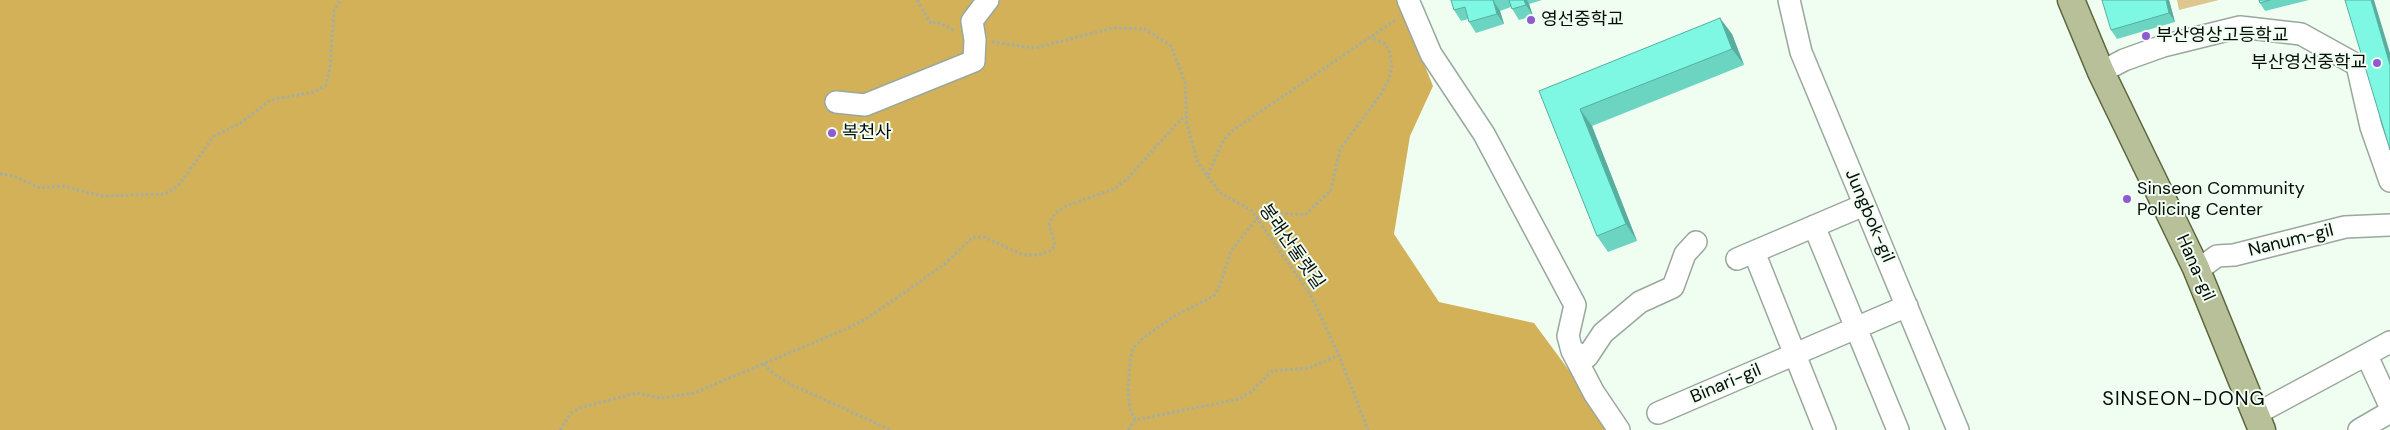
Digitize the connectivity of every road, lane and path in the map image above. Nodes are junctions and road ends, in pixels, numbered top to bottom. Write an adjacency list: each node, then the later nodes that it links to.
1 (341, 0): 12 (path)
2 (916, 0): 8 (path, 봉래산둘렛길)
3 (988, 0): 8 (street)
4 (1789, 0): 15 (street, Jungbok-gil)
5 (2070, 0): 9 (main road, Hana-gil)
6 (1410, 5): 7 (path); 24 (street)
7 (1370, 37): 13 (path); 16 (path)
8 (975, 40): 10 (street); 11 (path, 봉래산둘렛길)
9 (2101, 72): 14 (street); 20 (main road, Hana-gil)
10 (836, 102)
11 (1187, 116): 13 (path, 봉래산둘렛길); 28 (path)
12 (0, 174)
13 (1208, 176): 16 (path, 봉래산둘렛길)
14 (2390, 181)
15 (1864, 205): 17 (street); 21 (street, Jungbok-gil)
16 (1257, 219): 25 (path, 봉래산둘렛길); 32 (path)
17 (1814, 226): 22 (street); 26 (street)
18 (2390, 226): 20 (street, Nanum-gil)
19 (1696, 242): 24 (street)
20 (2196, 268): 33 (main road, Hana-gil)
21 (1907, 306): 22 (street, Binari-gil); 41 (street, Jungbok-gil)
22 (1855, 328): 26 (street, Binari-gil); 40 (street)
23 (2390, 342): 27 (street)
24 (1572, 351): 38 (street)
25 (1339, 355): 32 (path); 37 (path, 봉래산둘렛길)
26 (1794, 355): 31 (street, Binari-gil); 39 (street)
27 (2367, 356): 29 (street); 33 (street)
28 (764, 364): 34 (path); 35 (path)
29 (2390, 406)
30 (2390, 412): 42 (street)
31 (1658, 413)
32 (1135, 420): 36 (path)
33 (2259, 422)
34 (560, 430)
35 (891, 430)
36 (1128, 430)
37 (1368, 430)
38 (1619, 430)
39 (1825, 430)
40 (1898, 430)
41 (1958, 430)
42 (2359, 430)

